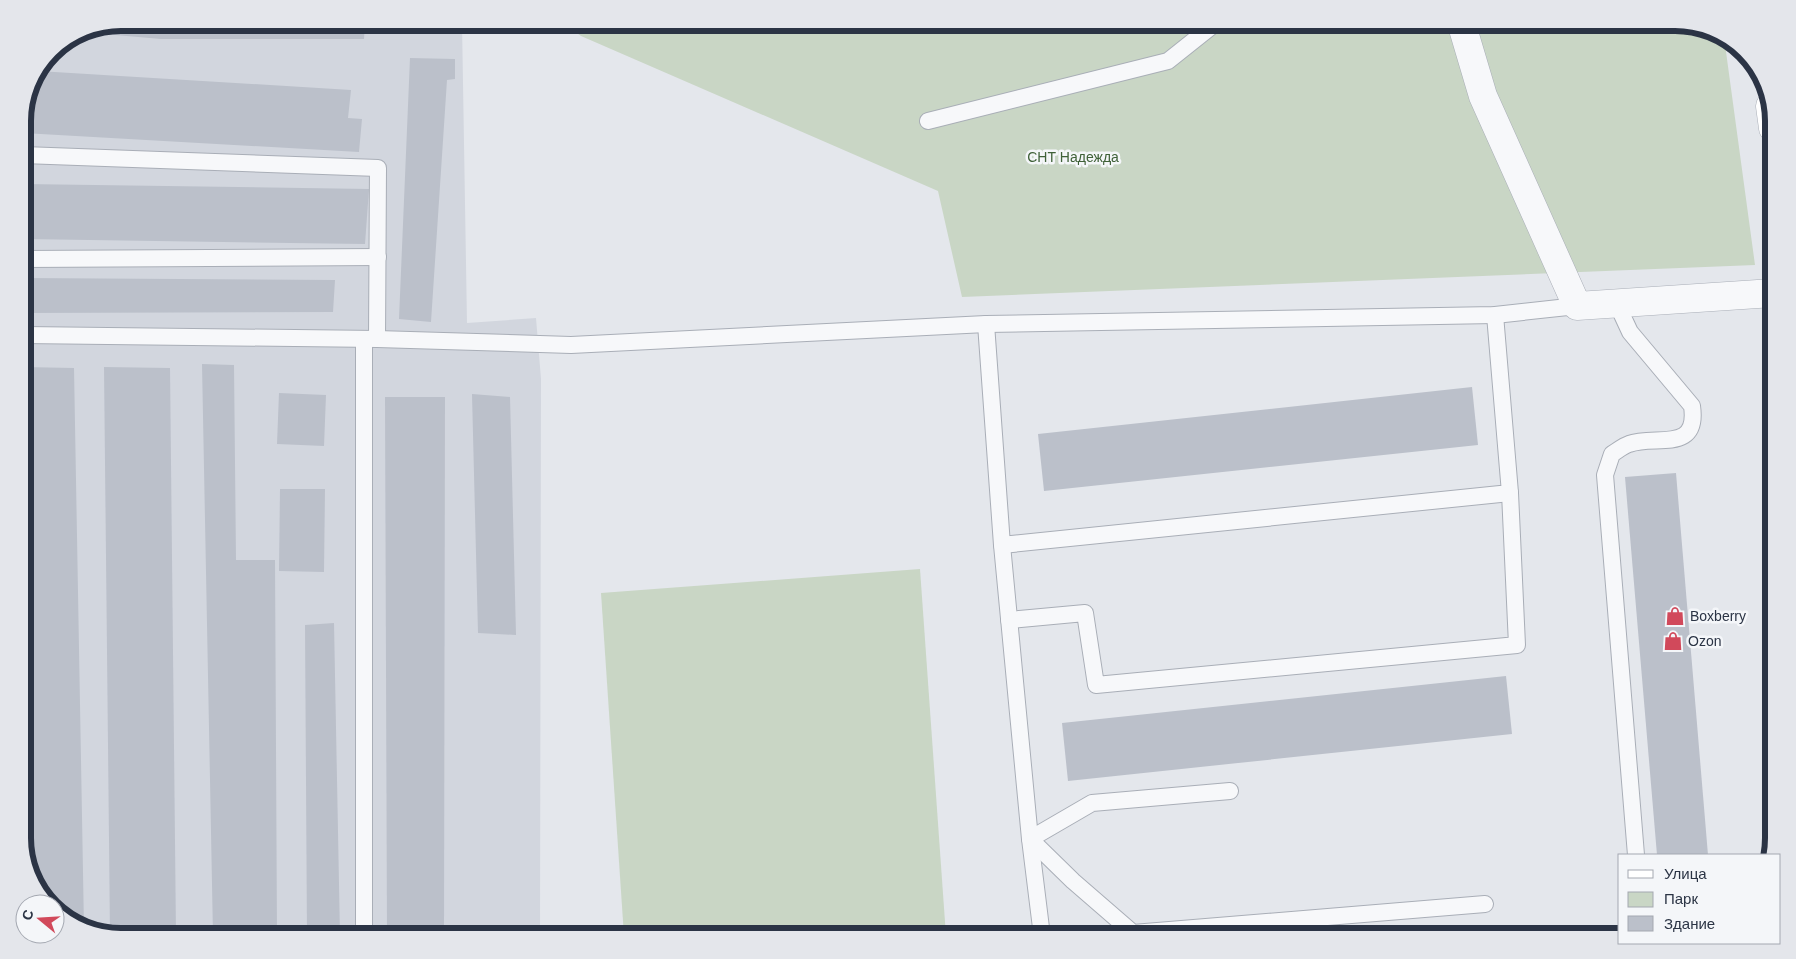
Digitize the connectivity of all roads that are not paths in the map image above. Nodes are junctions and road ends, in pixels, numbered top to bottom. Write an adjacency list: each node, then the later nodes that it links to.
1 (1206, 31): 3 (lane)
2 (1464, 31): 9 (street)
3 (928, 120)
4 (31, 155): 5 (lane)
5 (378, 257): 6 (lane); 13 (lane)
6 (31, 259)
7 (1765, 293): 8 (street)
8 (1617, 304): 9 (street); 19 (lane)
9 (1577, 306): 10 (lane)
10 (1495, 315): 11 (lane); 14 (lane)
11 (986, 324): 13 (lane); 15 (lane)
12 (31, 335): 13 (lane)
13 (370, 340): 21 (lane)
14 (1510, 493): 15 (lane); 16 (lane)
15 (1002, 545): 16 (lane)
16 (1009, 620): 18 (lane)
17 (1230, 791): 18 (lane)
18 (1030, 839): 22 (lane); 23 (lane)
19 (1636, 854)
20 (1485, 904): 24 (lane)
21 (364, 928)
22 (1041, 928)
23 (1127, 928)
24 (1194, 928)

